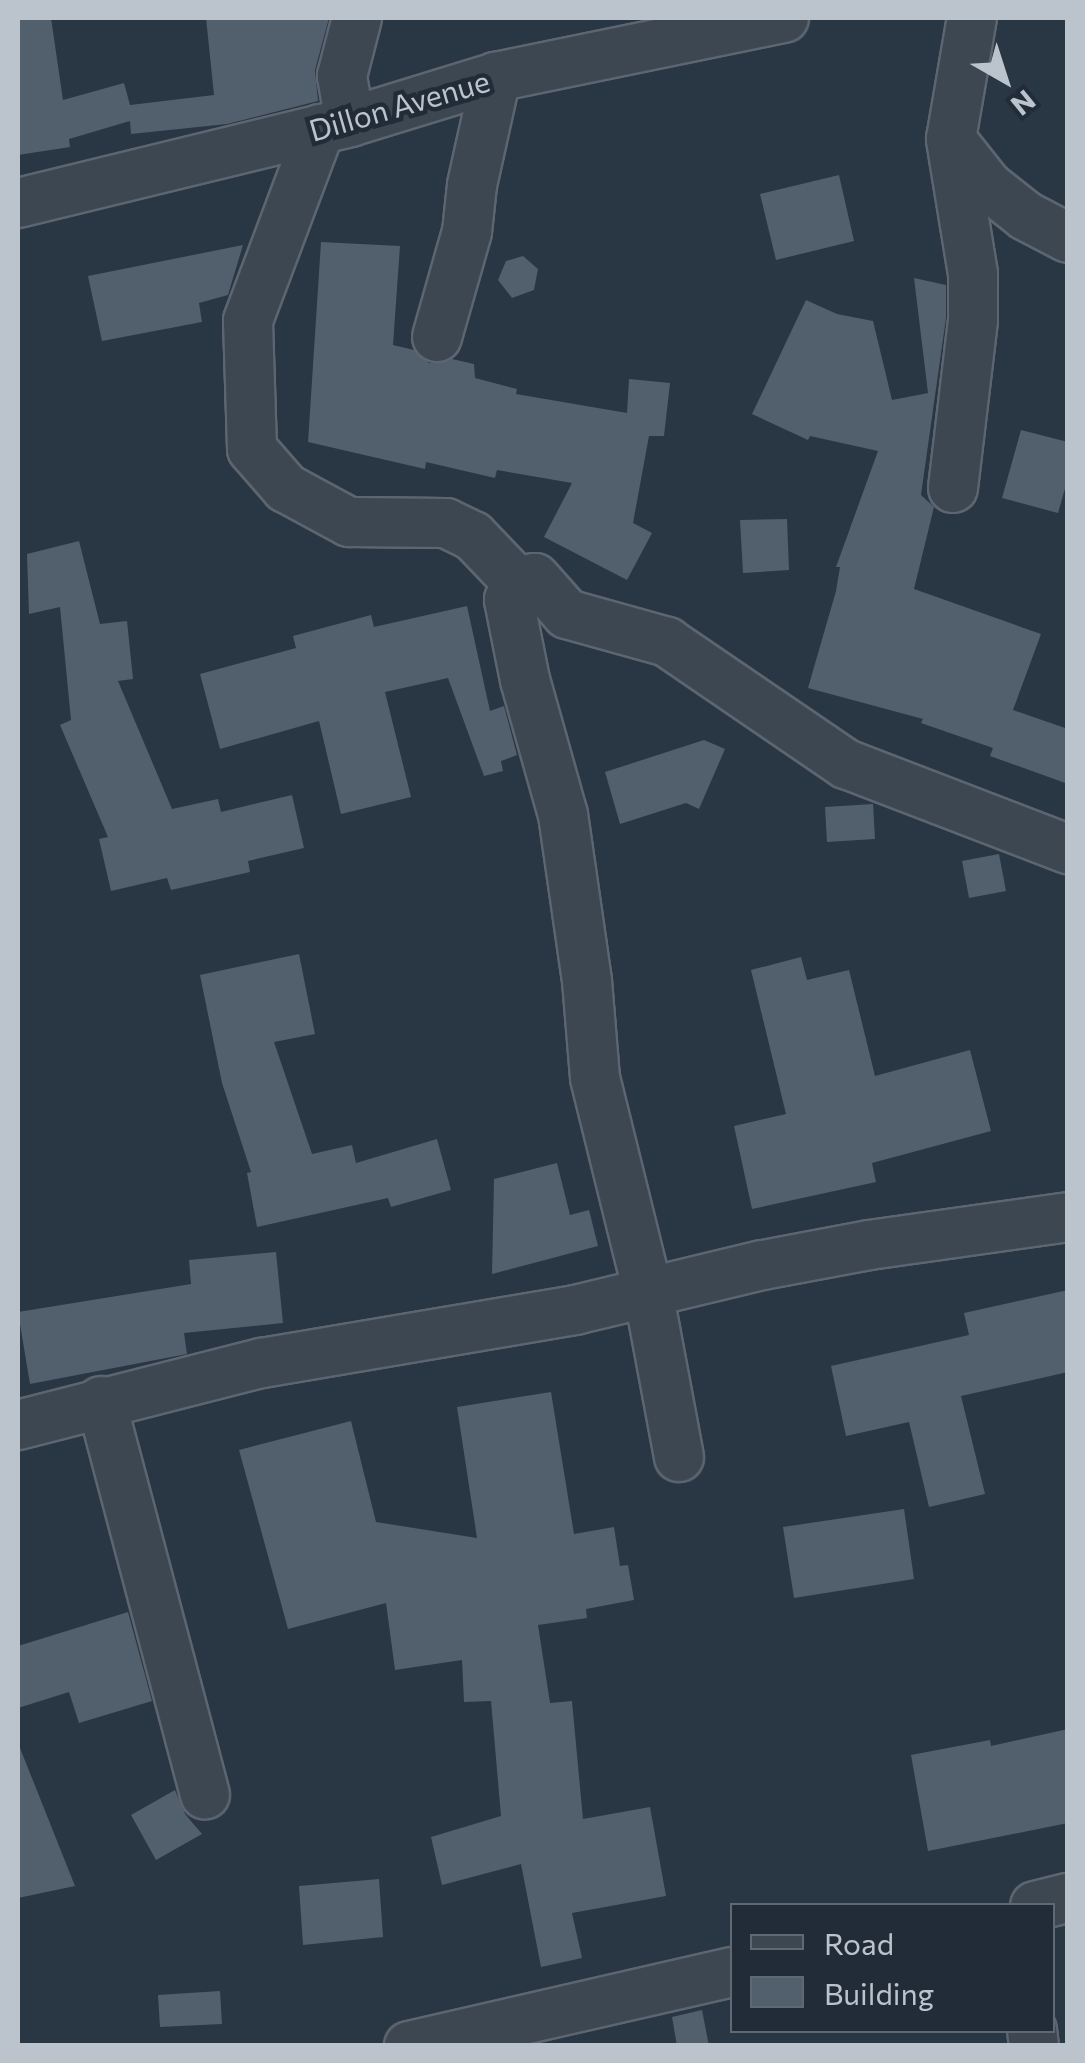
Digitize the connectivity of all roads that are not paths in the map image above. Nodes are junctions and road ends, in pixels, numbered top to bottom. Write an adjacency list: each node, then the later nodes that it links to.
1 (357, 18): 6 (street)
2 (784, 18): 4 (street, Dillon Avenue)
3 (972, 18): 7 (street)
4 (734, 23): 5 (street, Dillon Avenue)
5 (496, 77): 6 (street, Dillon Avenue); 10 (street)
6 (335, 126): 8 (street, Dillon Avenue); 12 (street)
7 (951, 140): 9 (street); 11 (street)
8 (18, 203)
9 (1068, 238)
10 (437, 337)
11 (953, 488)
12 (517, 582): 13 (street); 15 (street)
13 (1068, 850)
14 (1068, 1217): 15 (street)
15 (648, 1292): 16 (street); 18 (street)
16 (101, 1402): 17 (street); 19 (street)
17 (18, 1425)
18 (679, 1457)
19 (205, 1796)
20 (730, 1973): 21 (street)
21 (512, 2034): 22 (street)
22 (409, 2046)

